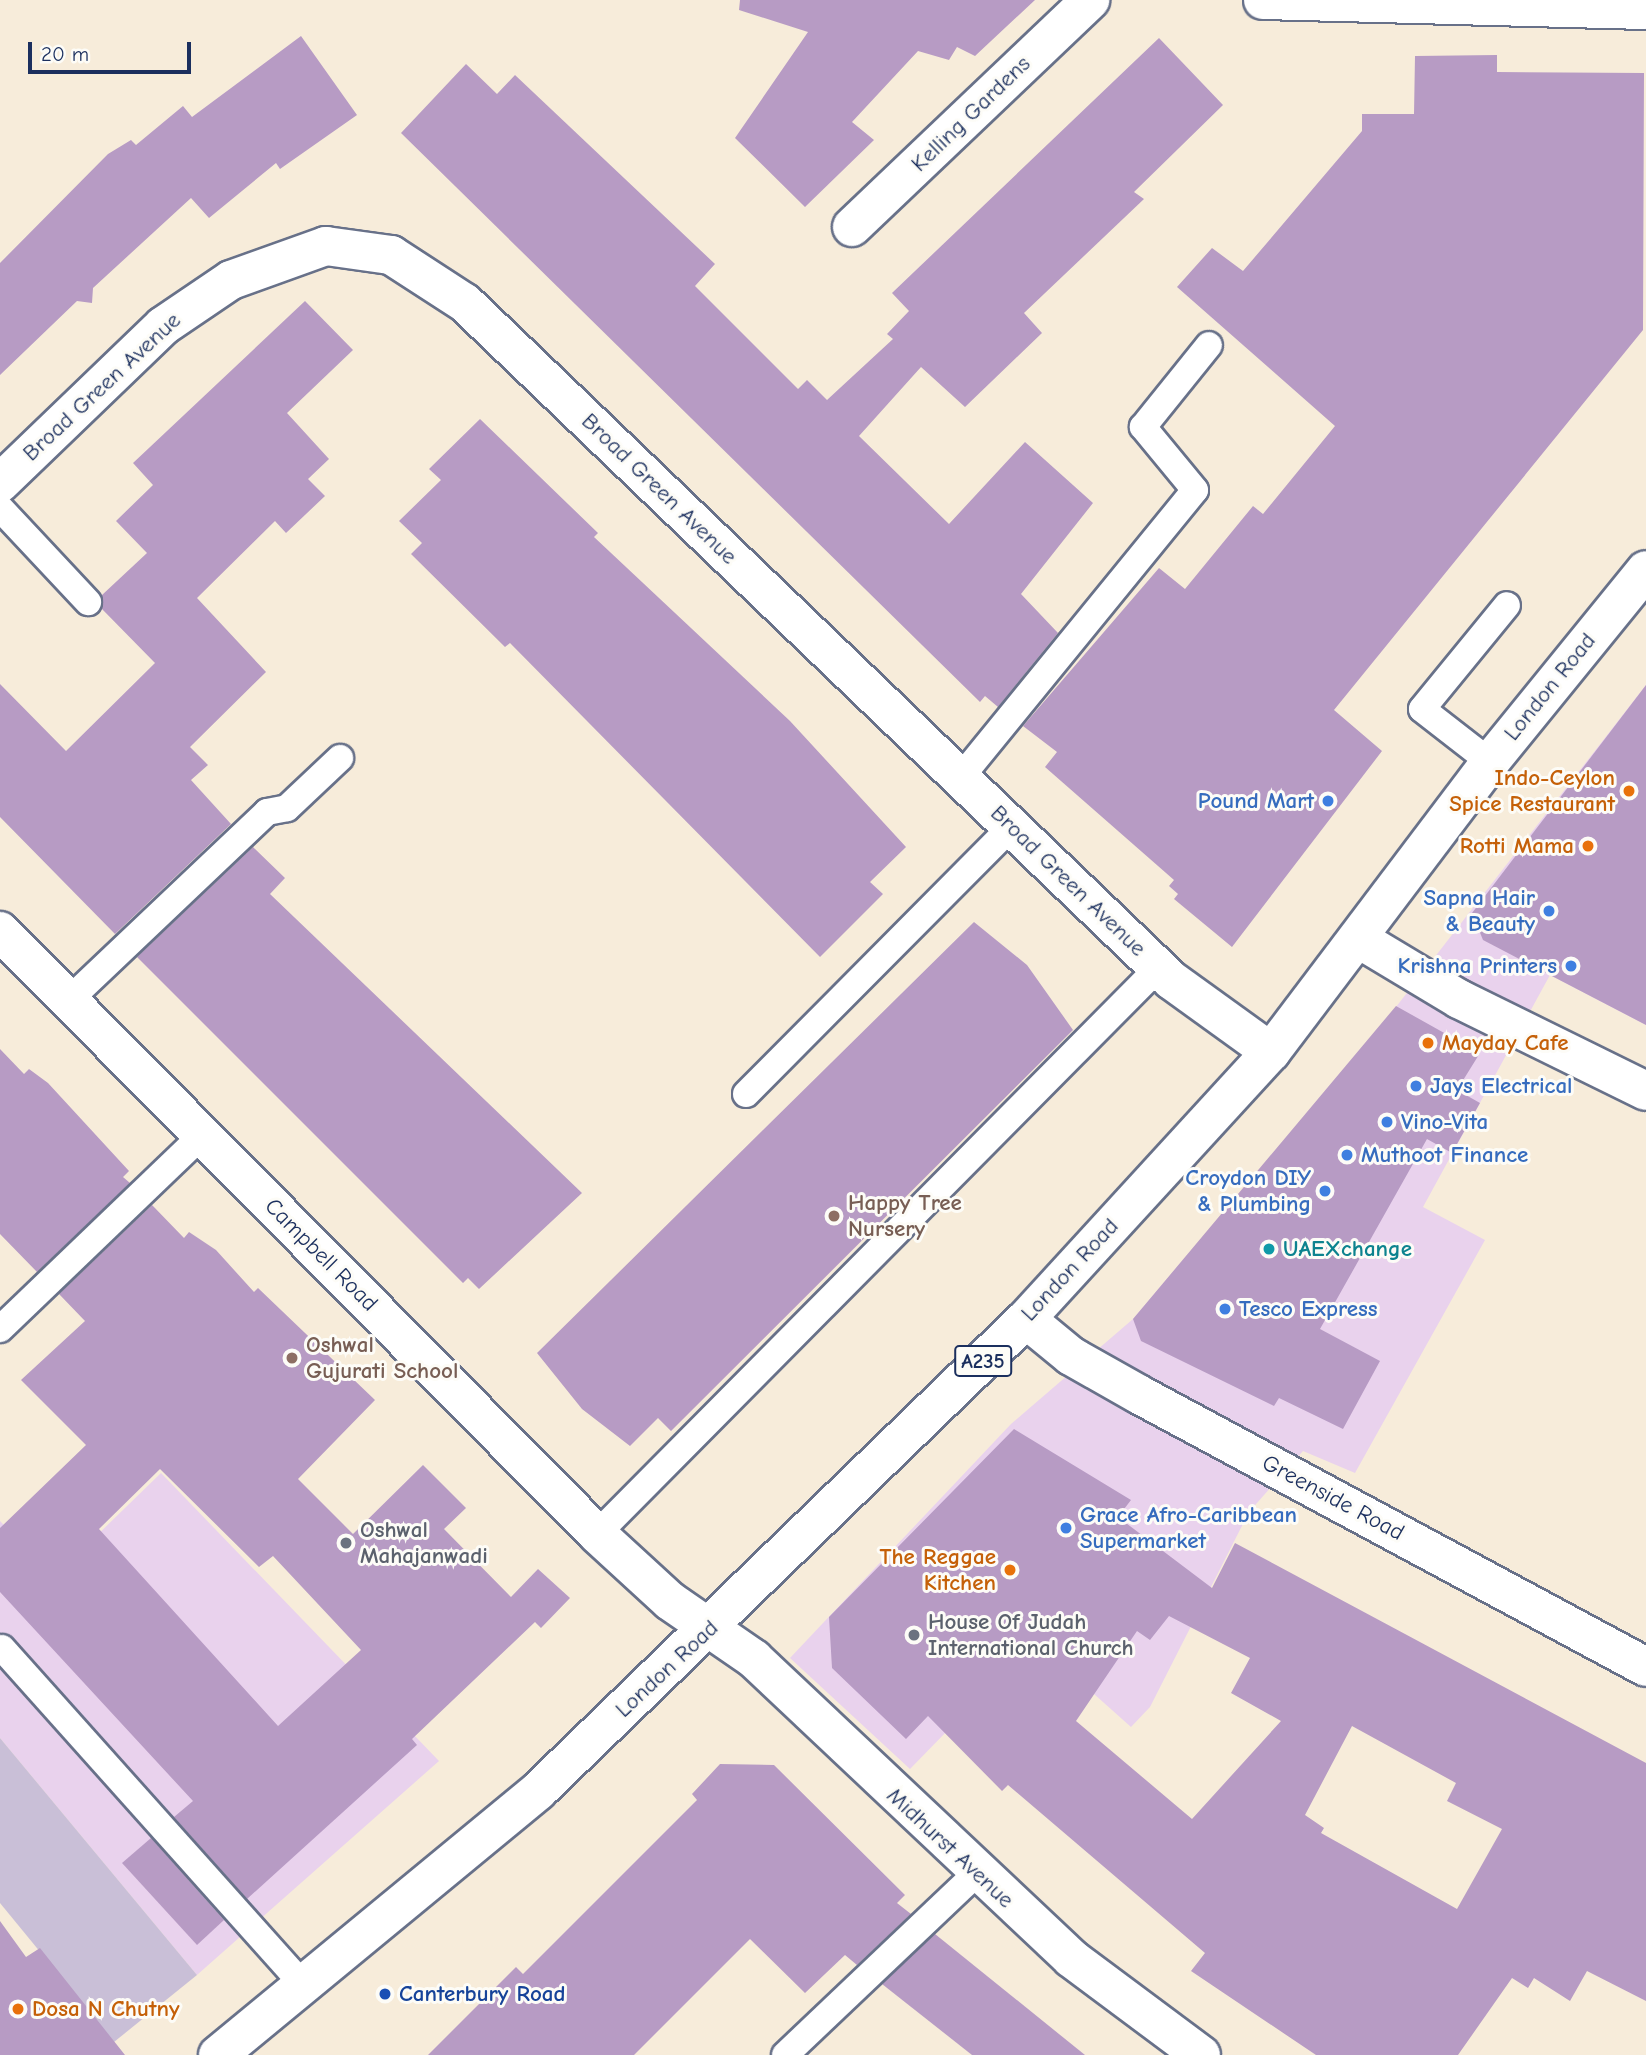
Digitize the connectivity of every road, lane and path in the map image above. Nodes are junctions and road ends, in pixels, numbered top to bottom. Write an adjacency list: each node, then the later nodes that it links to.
1 (1090, 0): 4 (street, Kelling Gardens)
2 (1263, 0): 3 (street)
3 (1646, 10)
4 (852, 227)
5 (1209, 345): 13 (lane)
6 (0, 483): 13 (street, Broad Green Avenue)
7 (0, 508): 9 (lane)
8 (1643, 578): 12 (street, London Road / A235)
9 (88, 602)
10 (1507, 605): 12 (lane)
11 (340, 758): 18 (lane)
12 (1490, 762): 16 (street, London Road / A235)
13 (961, 777): 14 (street, Broad Green Avenue)
14 (1012, 826): 17 (street, Broad Green Avenue); 21 (lane)
15 (0, 931): 18 (street, Campbell Road)
16 (1359, 939): 19 (street, London Road / A235); 20 (street)
17 (1158, 968): 19 (street, Broad Green Avenue); 25 (lane)
18 (69, 1000): 22 (street, Campbell Road)
19 (1270, 1052): 23 (street, London Road / A235)
20 (1646, 1091)
21 (746, 1094)
22 (202, 1135): 24 (lane); 25 (street, Campbell Road)
23 (1026, 1319): 26 (street, London Road / A235); 28 (street, Greenside Road)
24 (0, 1328)
25 (597, 1534): 26 (street, Campbell Road)
26 (710, 1628): 29 (street, Midhurst Avenue); 30 (street, London Road / A235)
27 (2, 1648): 30 (lane)
28 (1646, 1667)
29 (976, 1874): 32 (lane); 33 (street, Midhurst Avenue)
30 (305, 1987): 31 (street, London Road / A235)
31 (218, 2055)
32 (785, 2055)
33 (1201, 2055)

